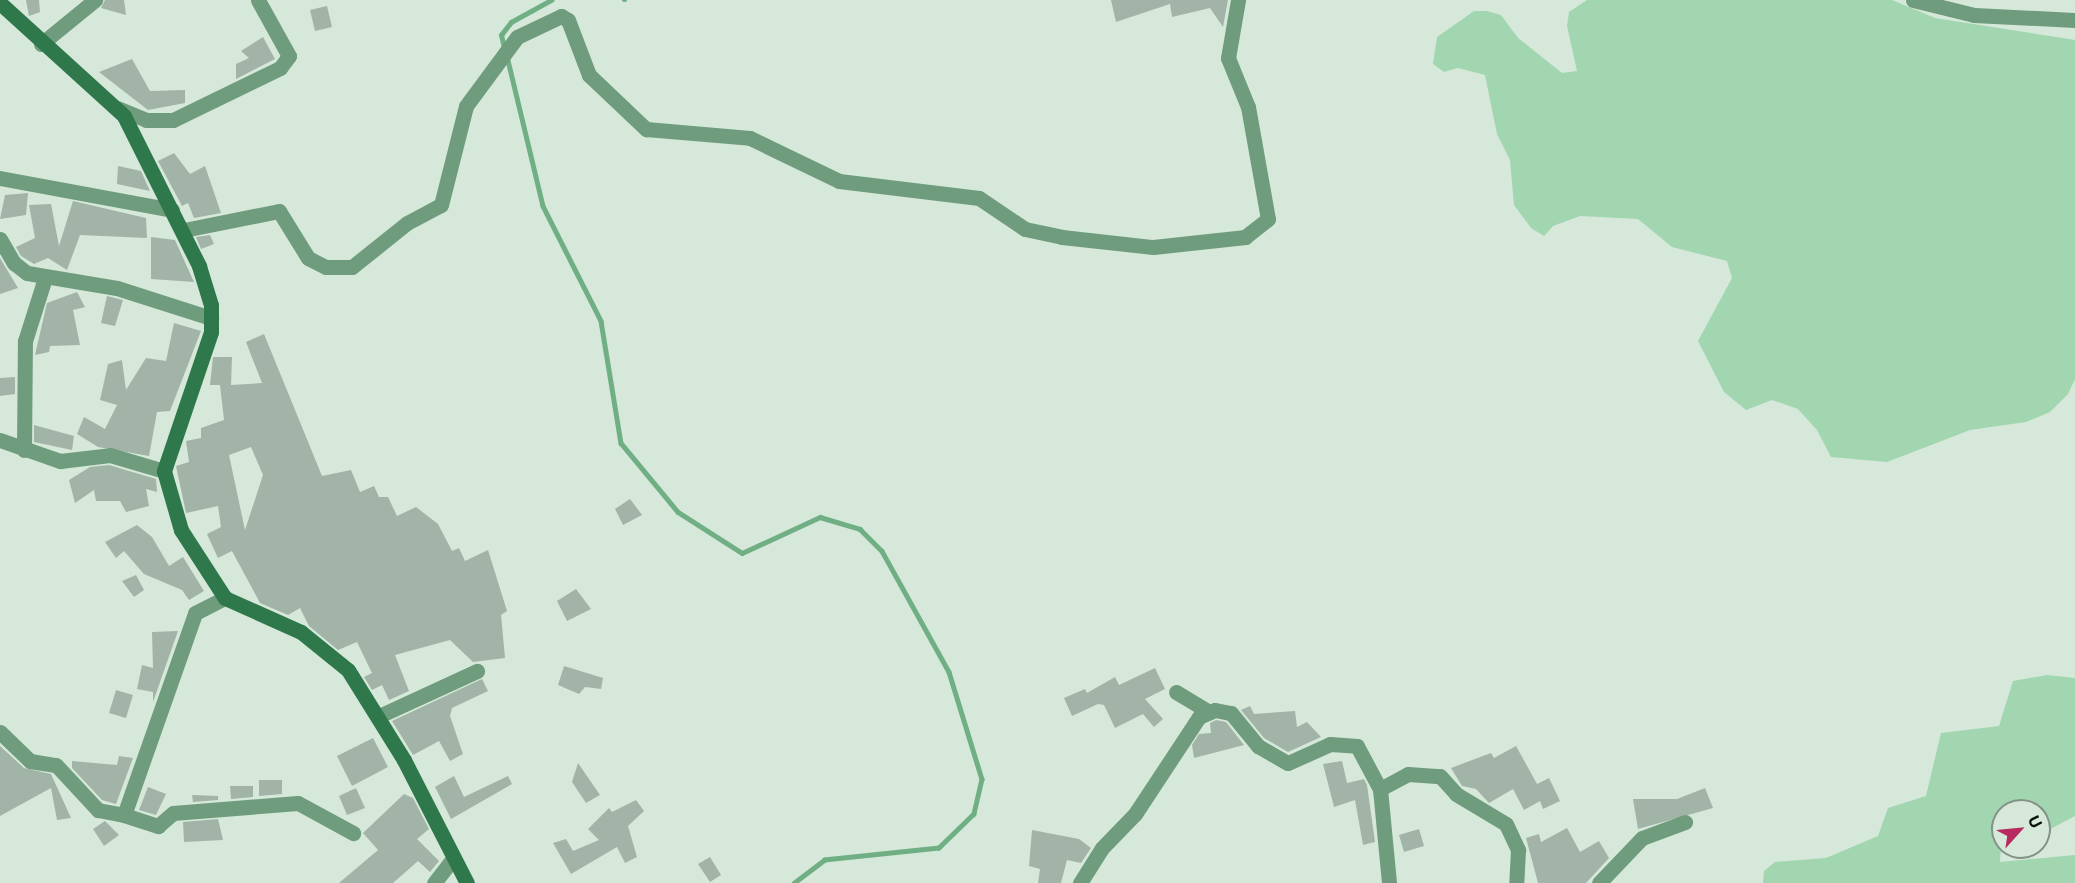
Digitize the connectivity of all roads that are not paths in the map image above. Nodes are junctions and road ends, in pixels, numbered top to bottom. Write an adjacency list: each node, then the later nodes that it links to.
1 (95, 0): 7 (street)
2 (258, 0): 8 (street)
3 (1238, 0): 11 (street)
4 (1913, 0): 6 (street)
5 (0, 3): 7 (street)
6 (2075, 20)
7 (41, 44): 8 (street)
8 (120, 112): 10 (street)
9 (0, 178): 10 (street)
10 (172, 210): 11 (street)
11 (183, 230): 14 (street)
12 (0, 239): 13 (street)
13 (45, 278): 14 (street); 16 (street)
14 (212, 318): 17 (street)
15 (0, 440): 16 (street)
16 (24, 450): 17 (street)
17 (164, 471): 18 (street)
18 (225, 598): 22 (street); 25 (street)
19 (477, 671): 22 (street)
20 (1176, 692): 21 (street)
21 (1209, 712): 24 (street); 31 (street)
22 (379, 716): 28 (street)
23 (0, 732): 25 (street)
24 (1380, 789): 32 (street); 33 (street)
25 (124, 815): 27 (street)
26 (1685, 822): 34 (street)
27 (353, 834)
28 (453, 860): 29 (street); 30 (street)
29 (434, 883)
30 (467, 883)
31 (1080, 883)
32 (1389, 883)
33 (1516, 883)
34 (1599, 883)

